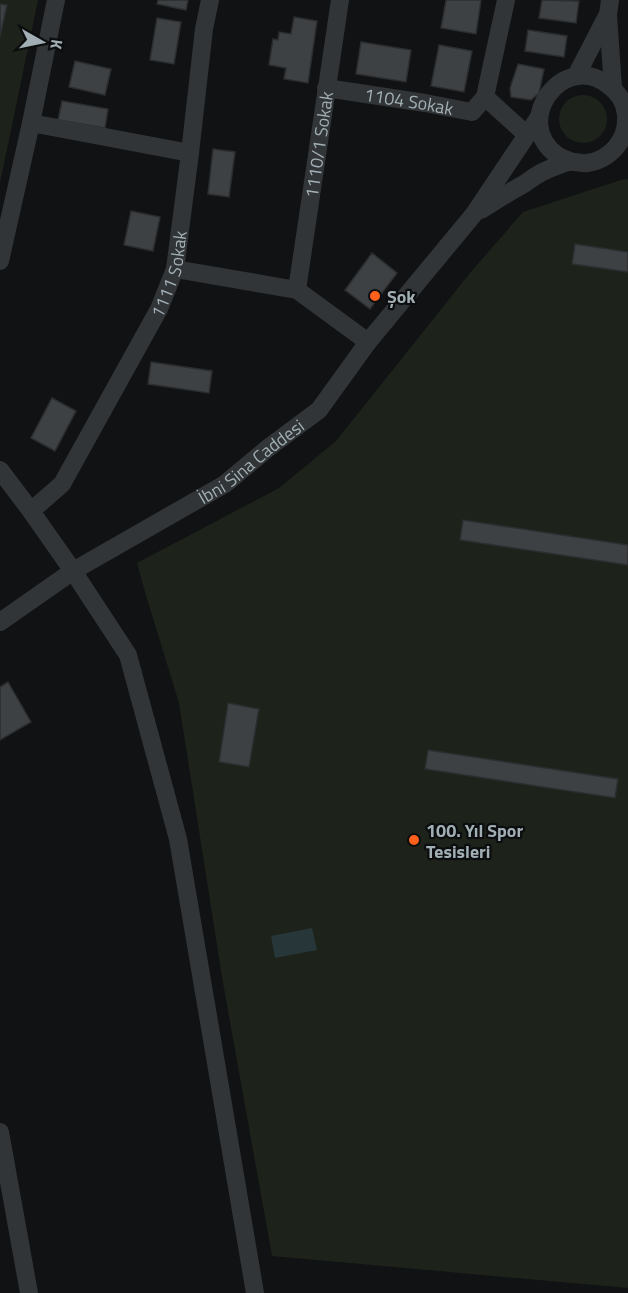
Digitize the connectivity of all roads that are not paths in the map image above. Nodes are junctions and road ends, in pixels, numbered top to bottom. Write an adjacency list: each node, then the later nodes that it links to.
1 (56, 0): 12 (street)
2 (210, 0): 15 (street, 1111 Sokak)
3 (340, 0): 7 (street, 1110/1 Sokak)
4 (506, 0): 9 (street)
5 (614, 6): 6 (street); 8 (street)
6 (576, 76): 8 (street); 10 (street, İbni Sina Caddesi)
7 (326, 88): 9 (street, 1104 Sokak); 21 (street, 1110/1 Sokak)
8 (613, 88): 11 (street, İbni Sina Caddesi)
9 (485, 97): 13 (street)
10 (539, 117): 13 (street, İbni Sina Caddesi); 16 (street)
11 (627, 118): 14 (street, İbni Sina Caddesi)
12 (31, 123): 15 (street); 18 (street)
13 (527, 135): 17 (street, İbni Sina Caddesi)
14 (621, 147): 16 (street, İbni Sina Caddesi)
15 (190, 153): 20 (street, 1111 Sokak)
16 (570, 161): 17 (street, İbni Sina Caddesi)
17 (474, 214): 22 (street, İbni Sina Caddesi)
18 (6, 215): 19 (street)
19 (0, 261)
20 (175, 269): 21 (street); 24 (street, 1111 Sokak)
21 (297, 290): 22 (street)
22 (368, 342): 25 (street, İbni Sina Caddesi)
23 (0, 470): 24 (street)
24 (31, 510): 25 (street)
25 (73, 571): 26 (street, İbni Sina Caddesi); 28 (street)
26 (0, 622)
27 (0, 1132): 29 (street)
28 (250, 1292)
29 (29, 1293)

